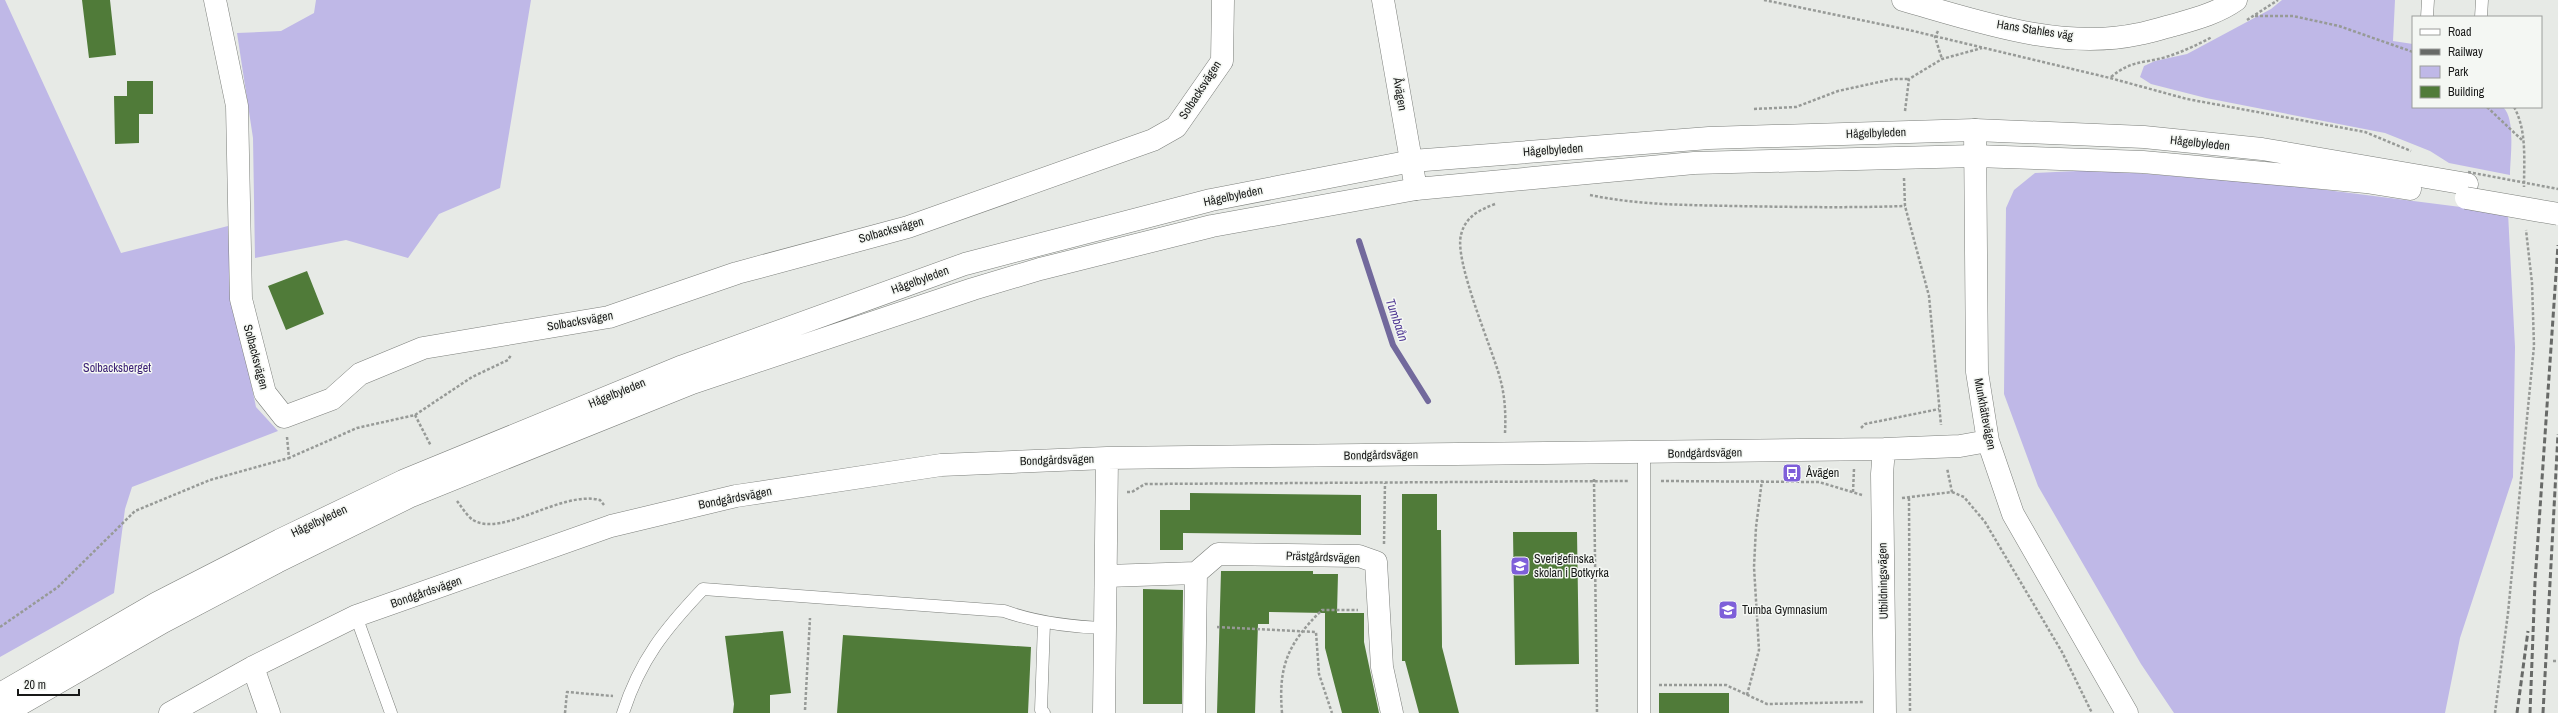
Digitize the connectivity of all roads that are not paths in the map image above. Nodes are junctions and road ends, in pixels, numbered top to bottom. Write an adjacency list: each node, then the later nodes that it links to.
1 (215, 0): 2 (street, Solbacksvägen)
2 (1223, 0)
3 (1383, 0): 12 (street, Åvägen)
4 (1903, 0): 5 (street, Hans Stahles väg)
5 (2236, 0)
6 (2428, 0): 8 (lane)
7 (2482, 0): 9 (lane)
8 (2427, 16)
9 (2481, 16)
10 (1975, 130): 11 (street, Munkhättevägen); 12 (street, Hågelbyleden); 13 (street, Hågelbyleden)
11 (1975, 156): 13 (street, Hågelbyleden); 14 (street, Hågelbyleden); 17 (street, Munkhättevägen)
12 (1412, 161): 14 (street, Åvägen); 27 (street, Hågelbyleden)
13 (2465, 181): 15 (street, Hågelbyleden); 16 (street, Hågelbyleden, bridge)
14 (1416, 189): 29 (street, Hågelbyleden)
15 (2558, 200)
16 (2558, 214)
17 (1988, 441): 18 (street, Bondgårdsvägen); 39 (street, Munkhättevägen)
18 (1884, 449): 19 (street, Bondgårdsvägen); 28 (street, Utbildningsvägen)
19 (1644, 454): 20 (street, Bondgårdsvägen); 38 (lane)
20 (1107, 458): 22 (street); 23 (street, Bondgårdsvägen)
21 (1196, 573): 22 (street); 36 (street); 37 (street, Prästgårdsvägen)
22 (1107, 576): 25 (street)
23 (356, 616): 26 (street, Bondgårdsvägen); 32 (lane)
24 (1044, 623): 25 (lane); 33 (lane); 34 (lane)
25 (1106, 628): 35 (street)
26 (253, 667): 30 (street, Bondgårdsvägen); 31 (street)
27 (0, 694)
28 (1878, 708)
29 (5, 713)
30 (170, 713)
31 (269, 713)
32 (391, 713)
33 (623, 713)
34 (1044, 713)
35 (1104, 713)
36 (1194, 713)
37 (1392, 713)
38 (1644, 713)
39 (2127, 713)

